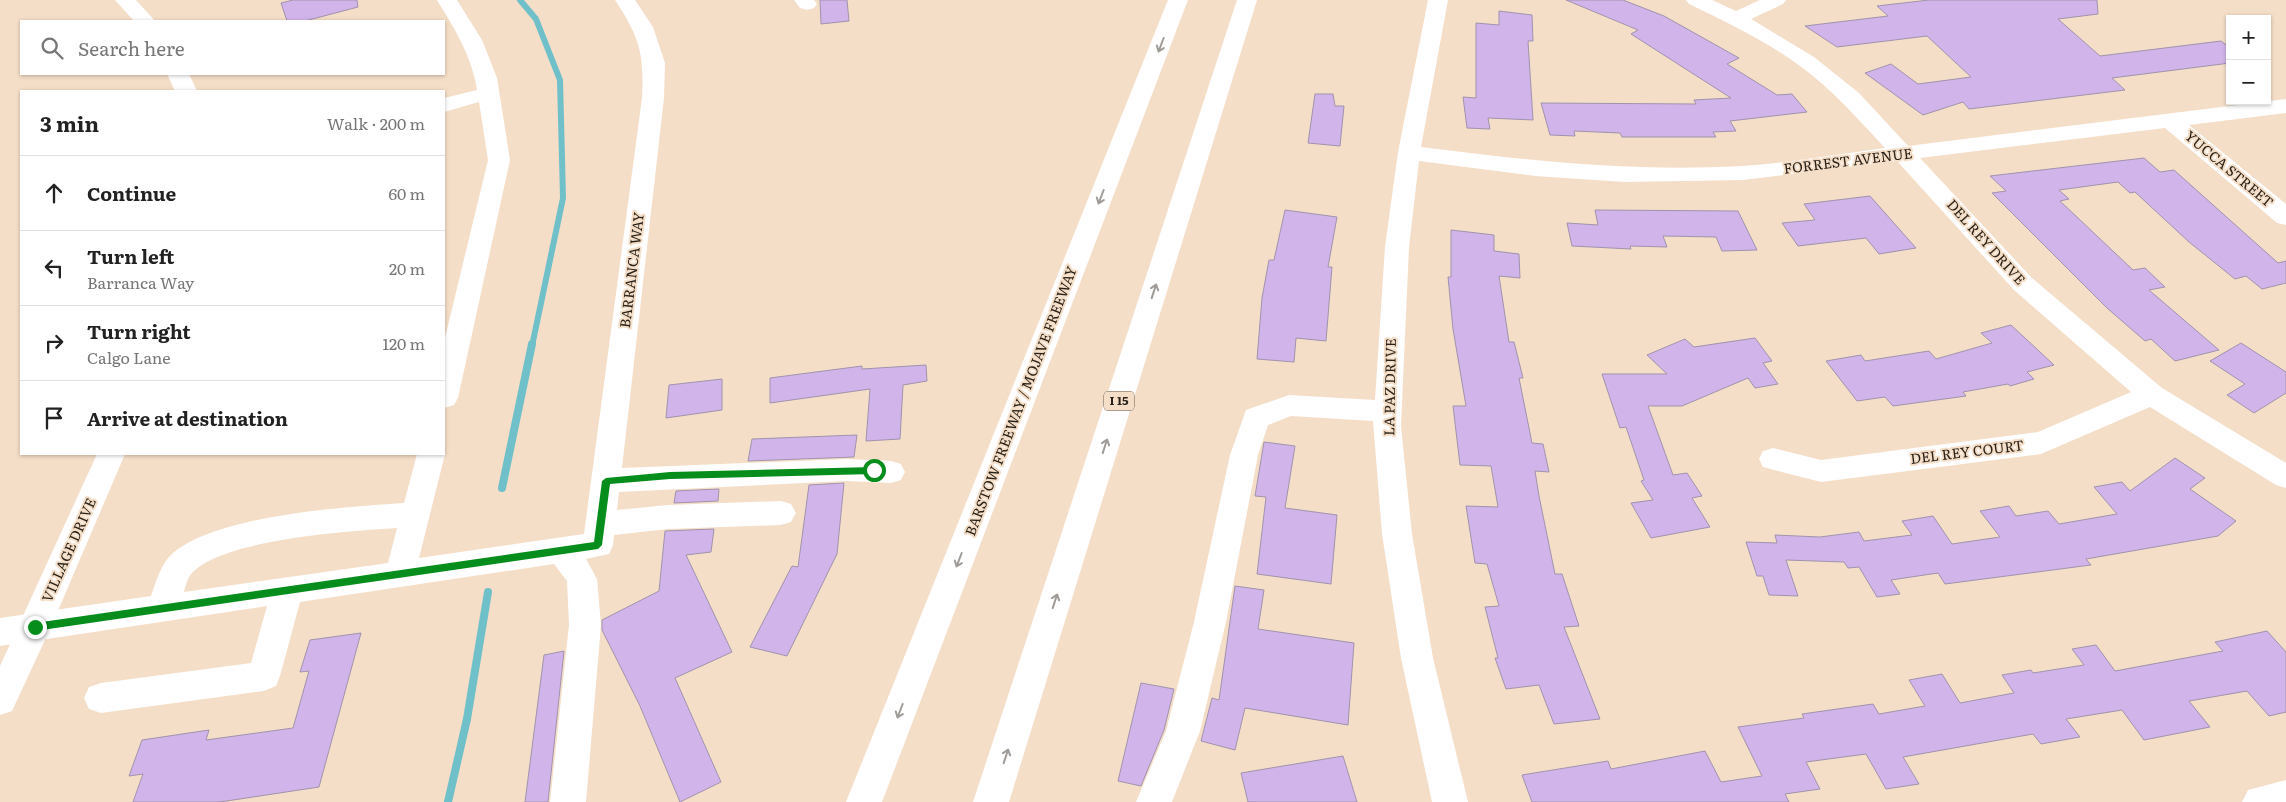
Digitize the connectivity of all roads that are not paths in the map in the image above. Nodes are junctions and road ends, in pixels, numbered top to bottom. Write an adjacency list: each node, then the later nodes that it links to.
1 (125, 0): 10 (main road)
2 (447, 0): 13 (main road)
3 (626, 0): 28 (main road, BARRANCA WAY)
4 (1178, 0): 42 (main road, BARSTOW FREEWAY / MOJAVE FREEWAY, one-way to 42)
5 (1247, 0): 43 (main road, I 15, one-way to 5)
6 (1438, 0): 17 (main road, LA PAZ DRIVE)
7 (1696, 0): 9 (main road, DEL REY DRIVE)
8 (1776, 0): 9 (main road)
9 (1736, 19): 18 (main road, DEL REY DRIVE)
10 (144, 20)
11 (178, 75): 12 (main road)
12 (186, 90)
13 (489, 93): 14 (main road); 20 (main road)
14 (445, 104)
15 (2286, 106): 16 (main road, FORREST AVENUE)
16 (2171, 121): 18 (main road, FORREST AVENUE); 19 (main road, YUCCA STREET)
17 (1409, 152): 18 (main road, FORREST AVENUE); 22 (main road, LA PAZ DRIVE)
18 (1906, 154): 21 (main road, DEL REY DRIVE)
19 (2286, 217)
20 (445, 394)
21 (2152, 395): 25 (main road, DEL REY COURT); 27 (main road, DEL REY DRIVE)
22 (1388, 411): 44 (main road); 45 (main road, LA PAZ DRIVE)
23 (111, 455): 36 (main road, VILLAGE DRIVE)
24 (431, 455): 30 (main road)
25 (1773, 458)
26 (891, 472): 28 (main road)
27 (2286, 477)
28 (606, 481): 31 (main road, BARRANCA WAY)
29 (781, 513): 31 (main road)
30 (417, 514): 33 (main road); 35 (main road)
31 (600, 534): 32 (main road)
32 (560, 550): 33 (main road); 41 (main road)
33 (400, 574): 34 (main road)
34 (287, 590): 35 (main road); 38 (main road)
35 (163, 608): 36 (main road)
36 (35, 627): 37 (main road); 39 (main road, VILLAGE DRIVE)
37 (0, 632)
38 (101, 698)
39 (0, 700)
40 (2286, 797): 46 (main road)
41 (568, 802)
42 (862, 802)
43 (991, 802)
44 (1154, 802)
45 (1450, 802)
46 (2260, 802)

